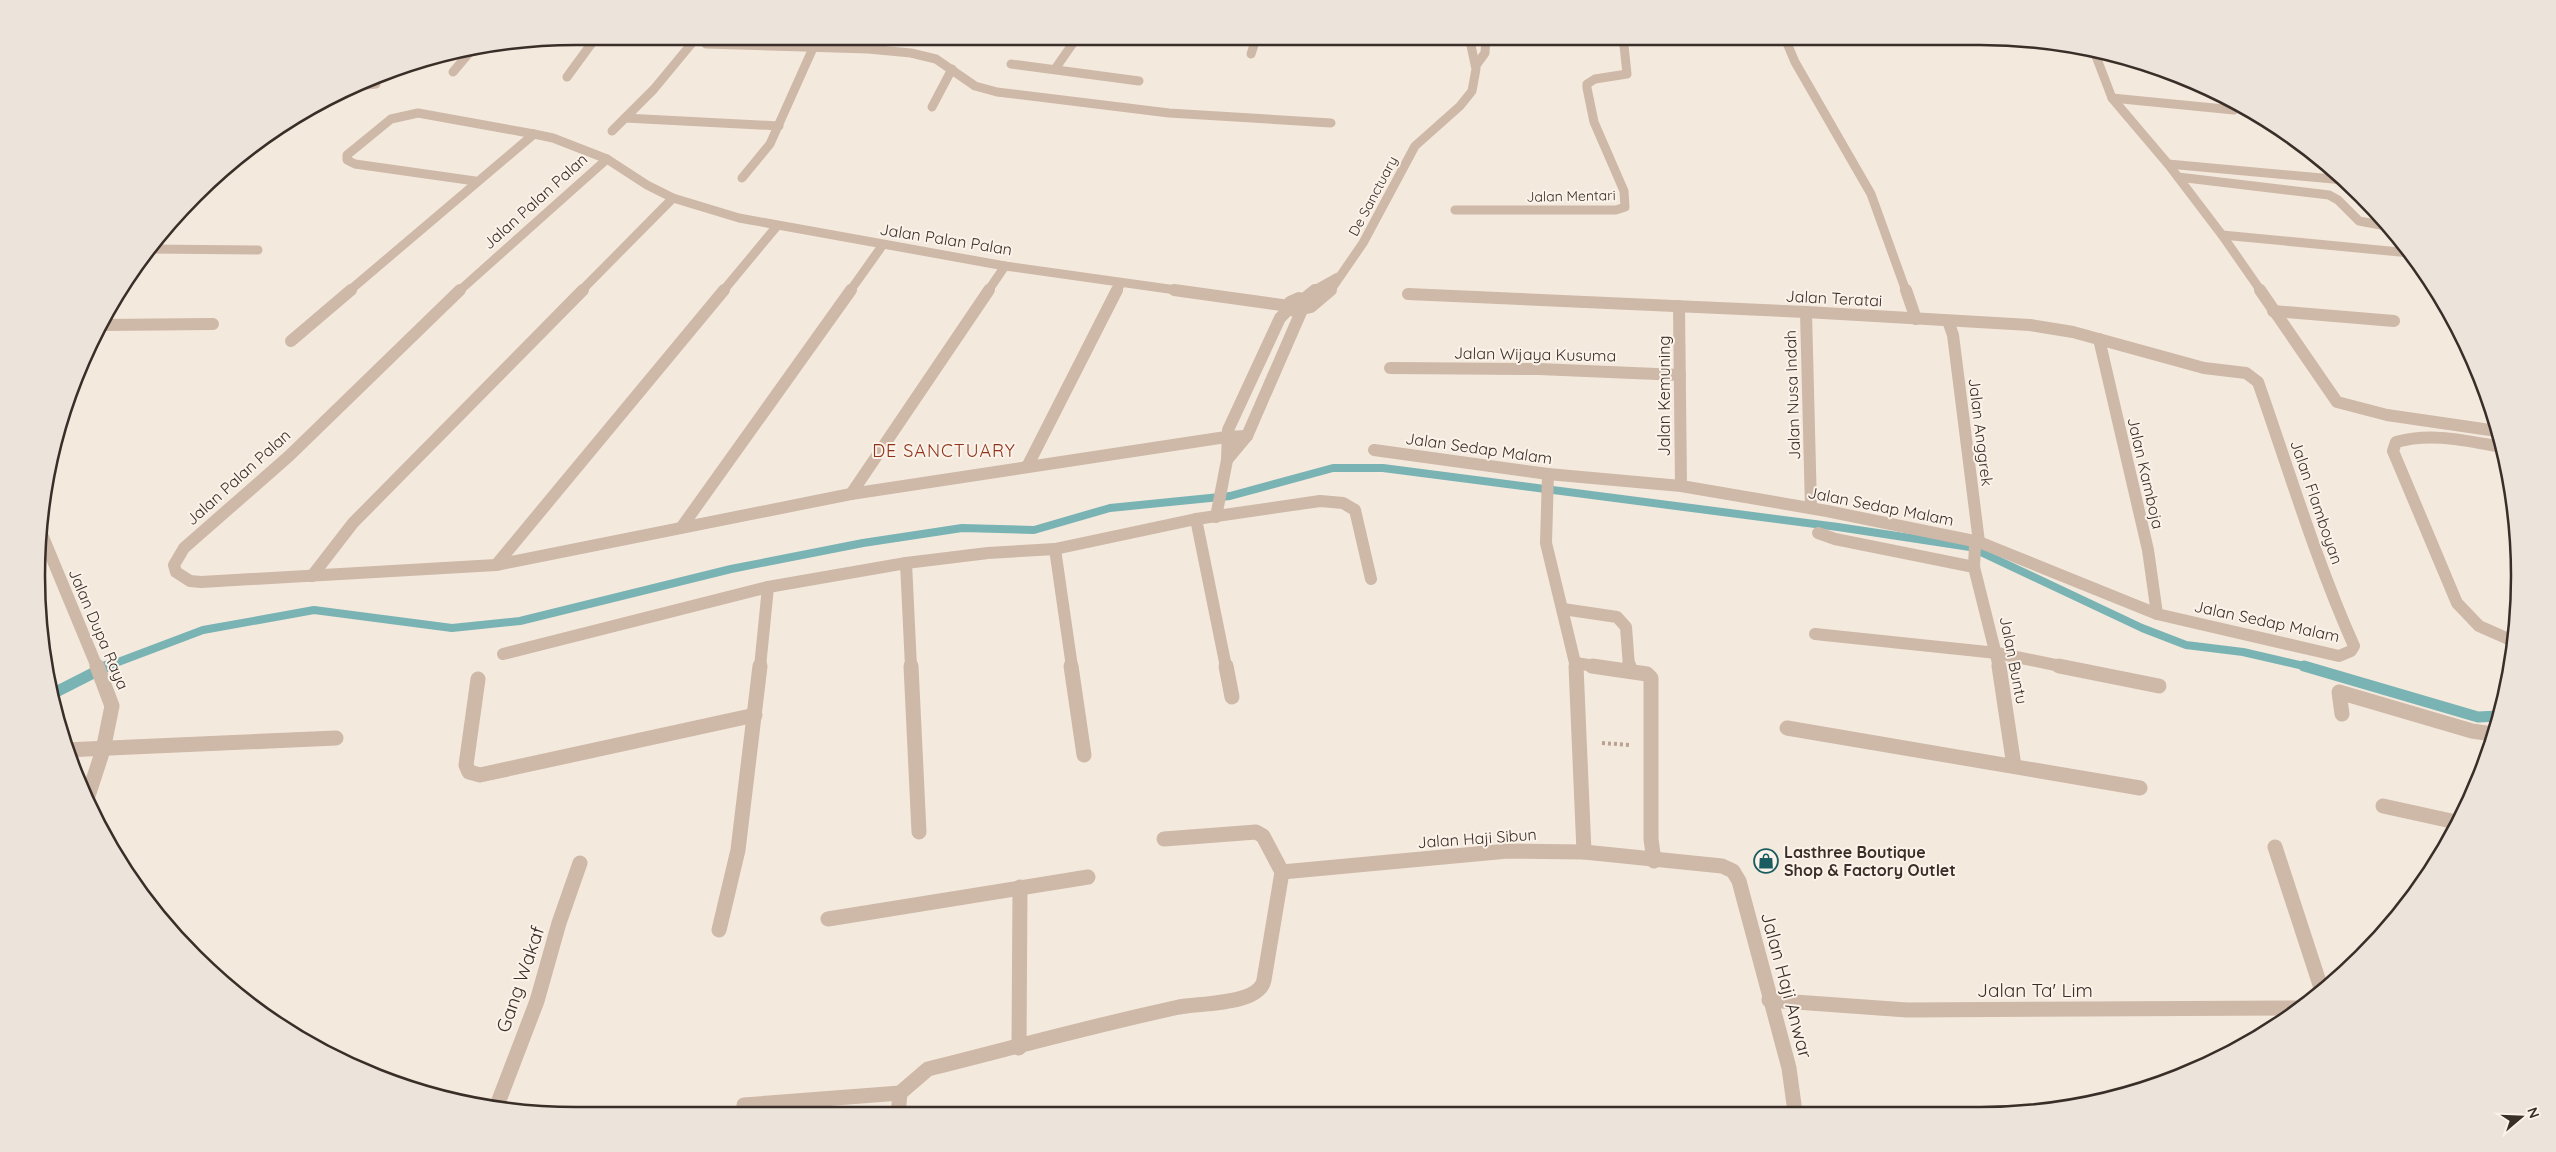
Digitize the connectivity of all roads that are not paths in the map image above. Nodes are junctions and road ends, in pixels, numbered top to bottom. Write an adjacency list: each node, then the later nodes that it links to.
1 (591, 45): 19 (street)
2 (690, 45): 24 (street)
3 (733, 45): 10 (street)
4 (1072, 45): 17 (street)
5 (1254, 45): 11 (street)
6 (1470, 45): 15 (street)
7 (1485, 45): 15 (street, De Sanctuary)
8 (1623, 45): 36 (street, Jalan Mentari)
9 (1788, 45): 53 (street)
10 (813, 48): 16 (street); 26 (street)
11 (1251, 54)
12 (467, 56): 18 (street)
13 (2101, 59): 21 (street)
14 (1011, 64): 17 (street)
15 (1478, 64): 47 (street, De Sanctuary)
16 (952, 69): 22 (street); 25 (street)
17 (1056, 69): 20 (street)
18 (454, 72)
19 (568, 77)
20 (1139, 81)
21 (2112, 98): 23 (street); 30 (street)
22 (932, 107)
23 (2234, 110)
24 (625, 118): 26 (street); 27 (street)
25 (1330, 123)
26 (779, 126): 32 (street)
27 (612, 130)
28 (534, 134): 29 (street); 34 (street); 34 (street)
29 (607, 159): 35 (street, Jalan Palan Palan); 84 (street, Jalan Palan Palan)
30 (2168, 164): 31 (street); 33 (street)
31 (2178, 177): 37 (street); 39 (street)
32 (742, 178)
33 (2332, 179)
34 (475, 181): 59 (street)
35 (673, 198): 38 (street, Jalan Palan Palan); 84 (street)
36 (1455, 210)
37 (2378, 225)
38 (777, 226): 40 (street, Jalan Palan Palan); 82 (street)
39 (2222, 235): 43 (street); 50 (street)
40 (882, 246): 44 (street, Jalan Palan Palan); 76 (street)
41 (158, 249): 42 (street)
42 (258, 250)
43 (2401, 253)
44 (1005, 266): 45 (street, Jalan Palan Palan); 72 (street)
45 (1121, 283): 48 (street, Jalan Palan Palan); 69 (street)
46 (1408, 294): 49 (street, Jalan Teratai)
47 (1308, 302): 48 (street); 51 (street)
48 (1287, 305): 51 (street); 65 (street)
49 (1679, 306): 52 (street, Jalan Teratai); 61 (street, Jalan Kemuning)
50 (2273, 311): 55 (street); 63 (street)
51 (1301, 312): 64 (street)
52 (1806, 312): 53 (street, Jalan Teratai); 73 (street, Jalan Nusa Indah)
53 (1916, 319): 54 (street, Jalan Teratai)
54 (1948, 321): 58 (street, Jalan Teratai); 78 (street, Jalan Anggrek)
55 (2394, 321)
56 (213, 324): 57 (street)
57 (108, 325)
58 (2099, 339): 62 (street, Jalan Teratai); 88 (street, Jalan Kamboja)
59 (291, 341)
60 (1390, 368): 61 (street, Jalan Wijaya Kusuma)
61 (1680, 375): 71 (street, Jalan Kemuning)
62 (2252, 376): 91 (street, Jalan Flamboyan)
63 (2490, 430)
64 (1247, 436): 65 (street, Jalan Palan Palan); 68 (street)
65 (1226, 437): 68 (street); 69 (street, Jalan Palan Palan)
66 (2495, 446): 90 (street)
67 (1374, 450): 70 (street, Jalan Sedap Malam)
68 (1227, 460): 74 (street)
69 (1027, 467): 72 (street, Jalan Palan Palan)
70 (1548, 484): 71 (street, Jalan Sedap Malam); 87 (street)
71 (1681, 486): 73 (street, Jalan Sedap Malam)
72 (851, 494): 76 (street, Jalan Palan Palan)
73 (1811, 508): 78 (street, Jalan Sedap Malam)
74 (1216, 517): 75 (street); 85 (street)
75 (1196, 519): 80 (street); 98 (street)
76 (681, 528): 82 (street, Jalan Palan Palan)
77 (1818, 533): 83 (street)
78 (1977, 544): 83 (street, Jalan Anggrek); 88 (street, Jalan Sedap Malam)
79 (46, 546): 105 (street, Jalan Dupa Raya)
80 (1055, 549): 81 (street); 106 (street)
81 (906, 563): 86 (street); 112 (street)
82 (496, 565): 84 (street, Jalan Palan Palan)
83 (1974, 565): 92 (street, Jalan Buntu)
84 (312, 576)
85 (1371, 579)
86 (768, 587): 93 (street); 100 (street)
87 (1564, 609): 94 (street); 95 (street)
88 (2157, 614): 91 (street, Jalan Sedap Malam)
89 (1815, 634): 92 (street)
90 (2507, 638)
91 (2352, 639)
92 (1998, 653): 97 (street); 107 (street, Jalan Buntu)
93 (503, 654)
94 (1576, 663): 95 (street); 115 (street)
95 (1629, 672): 116 (street)
96 (478, 678): 100 (street)
97 (2159, 686)
98 (1232, 697)
99 (2342, 714): 102 (street)
100 (755, 715): 123 (street)
101 (1787, 728): 107 (street)
102 (2487, 733)
103 (336, 738): 105 (street)
104 (74, 750): 105 (street)
105 (102, 750): 109 (street, Jalan Dupa Raya)
106 (1084, 755)
107 (2014, 766): 108 (street)
108 (2140, 788)
109 (90, 789)
110 (2383, 806): 111 (street)
111 (2451, 821)
112 (919, 832)
113 (1164, 839): 119 (street)
114 (2275, 847): 124 (street)
115 (1584, 852): 116 (street, Jalan Haji Sibun); 119 (street, Jalan Haji Sibun)
116 (1654, 861): 118 (street, Jalan Haji Sibun)
117 (580, 863): 129 (street, Gang Wakaf)
118 (1733, 871): 125 (street, Jalan Haji Anwar)
119 (1282, 872): 127 (street)
120 (1088, 877): 121 (street)
121 (1020, 887): 122 (street); 127 (street)
122 (828, 920)
123 (719, 930)
124 (2320, 984)
125 (1769, 1000): 126 (street, Jalan Ta' Lim); 132 (street, Jalan Haji Anwar)
126 (2288, 1008)
127 (1019, 1048): 128 (street)
128 (900, 1093): 130 (street); 131 (street)
129 (499, 1101)
130 (744, 1105)
131 (899, 1107)
132 (1794, 1107)

